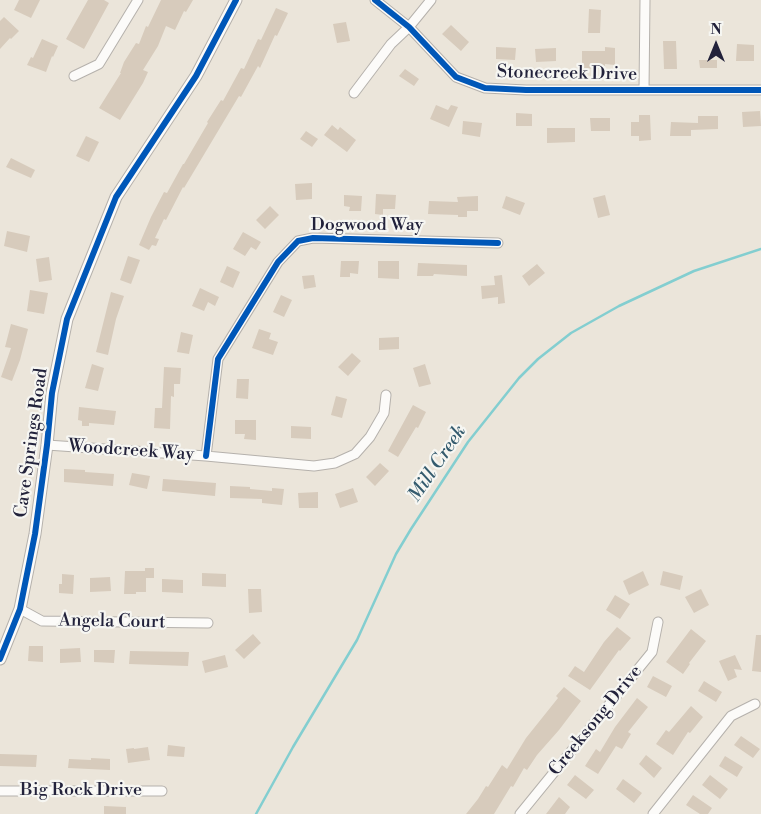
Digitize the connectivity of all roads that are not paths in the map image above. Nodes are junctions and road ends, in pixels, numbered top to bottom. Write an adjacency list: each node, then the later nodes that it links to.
1 (138, 0): 7 (street)
2 (236, 0): 13 (street, Cave Springs Road)
3 (375, 0): 6 (street, Stonecreek Drive)
4 (431, 0): 6 (street)
5 (645, 0): 8 (street)
6 (409, 27): 8 (street, Stonecreek Drive); 10 (street)
7 (74, 76)
8 (644, 90): 9 (street, Stonecreek Drive)
9 (761, 90)
10 (354, 94)
11 (498, 243): 14 (street, Dogwood Way)
12 (386, 395): 14 (street, Woodcreek Way)
13 (47, 445): 14 (street, Woodcreek Way); 15 (street, Cave Springs Road)
14 (206, 456)
15 (20, 609): 17 (street, Angela Court); 18 (street, Cave Springs Road)
16 (658, 622): 22 (street, Creeksong Drive)
17 (208, 623)
18 (0, 658)
19 (756, 704): 23 (street)
20 (0, 791): 21 (street, Big Rock Drive)
21 (162, 791)
22 (520, 814)
23 (653, 814)

